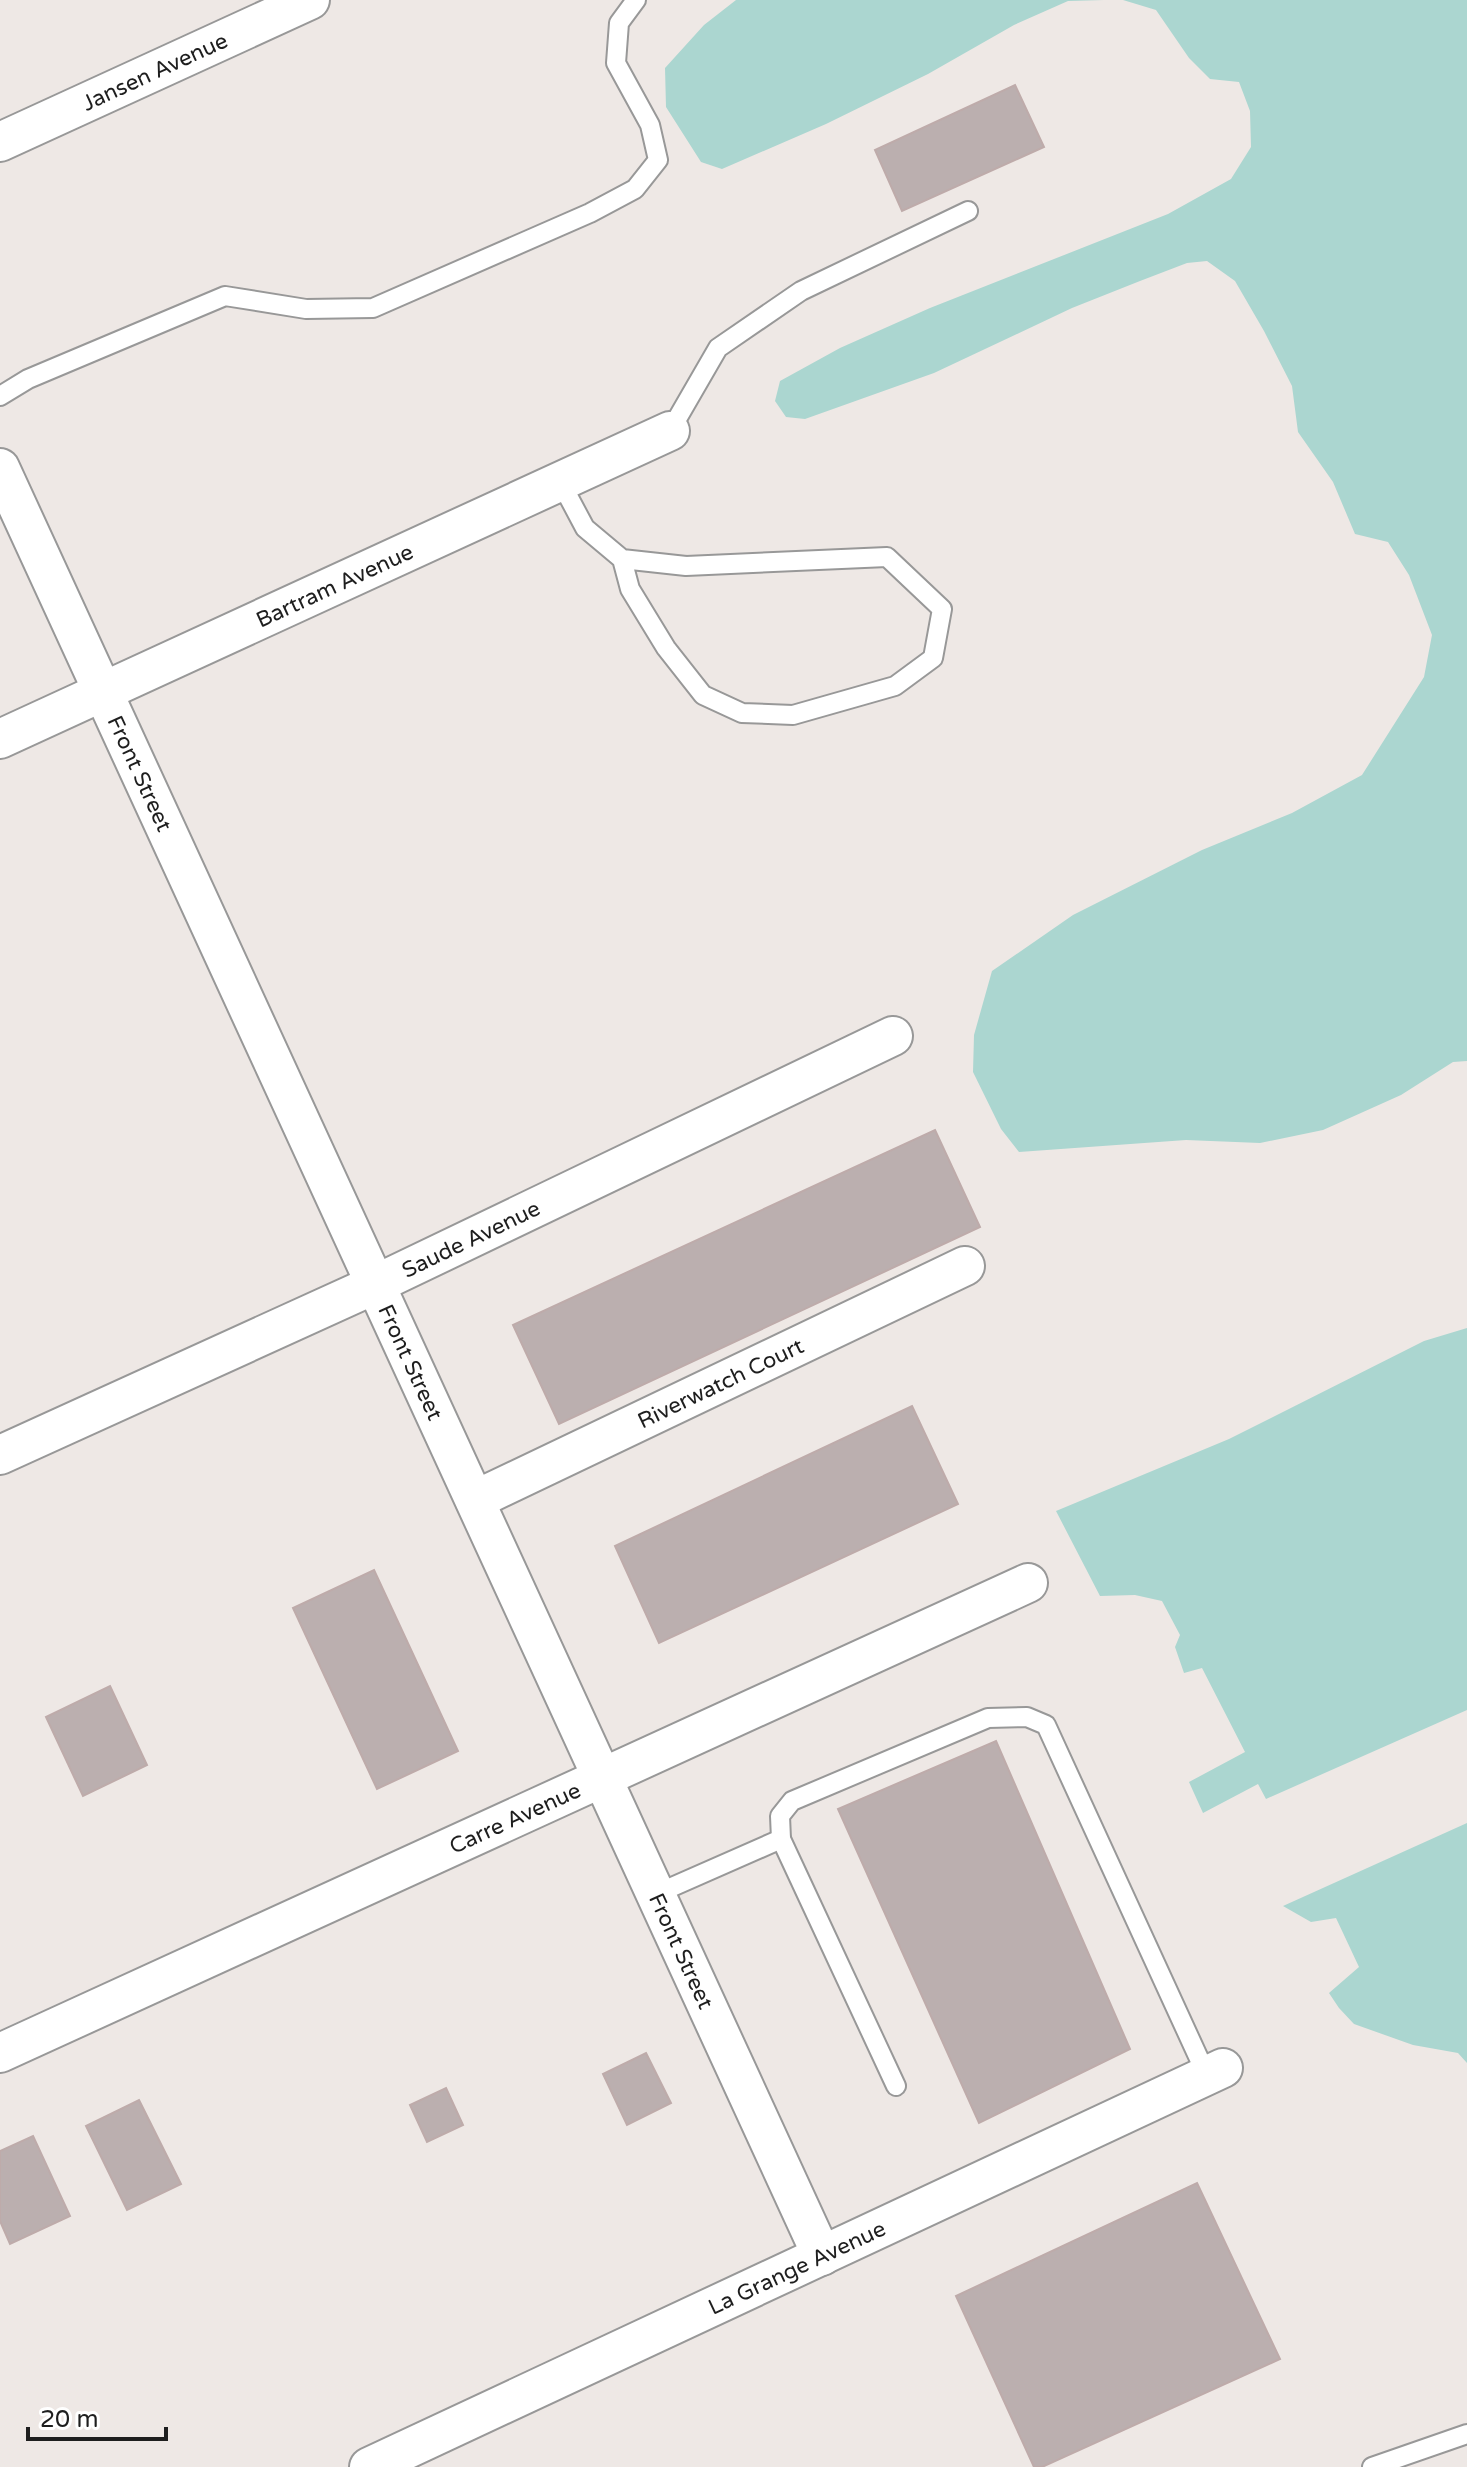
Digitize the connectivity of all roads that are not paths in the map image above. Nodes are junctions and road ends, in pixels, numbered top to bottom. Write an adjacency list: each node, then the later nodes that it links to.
1 (310, 0): 3 (street, Jansen Avenue)
2 (636, 0): 5 (lane)
3 (0, 142)
4 (968, 211): 6 (lane)
5 (0, 396)
6 (670, 431): 8 (street, Bartram Avenue)
7 (0, 468): 10 (street, Front Street)
8 (560, 481): 9 (lane); 10 (street, Bartram Avenue)
9 (622, 559): 9 (lane)
10 (103, 692): 11 (street, Bartram Avenue); 14 (street, Front Street)
11 (0, 739)
12 (893, 1036): 14 (street, Saude Avenue)
13 (965, 1266): 16 (street, Riverwatch Court)
14 (376, 1284): 15 (street, Saude Avenue); 16 (street, Front Street)
15 (0, 1455)
16 (475, 1500): 18 (street, Front Street)
17 (1028, 1583): 18 (street, Carre Avenue)
18 (603, 1777): 20 (street, Front Street); 21 (street, Carre Avenue)
19 (781, 1839): 20 (lane); 22 (lane); 23 (lane)
20 (656, 1894): 24 (street, Front Street)
21 (0, 2053)
22 (1215, 2072): 24 (street, La Grange Avenue)
23 (896, 2086)
24 (822, 2256): 26 (street, La Grange Avenue)
25 (1467, 2434): 27 (lane)
26 (369, 2467)
27 (1372, 2467)

